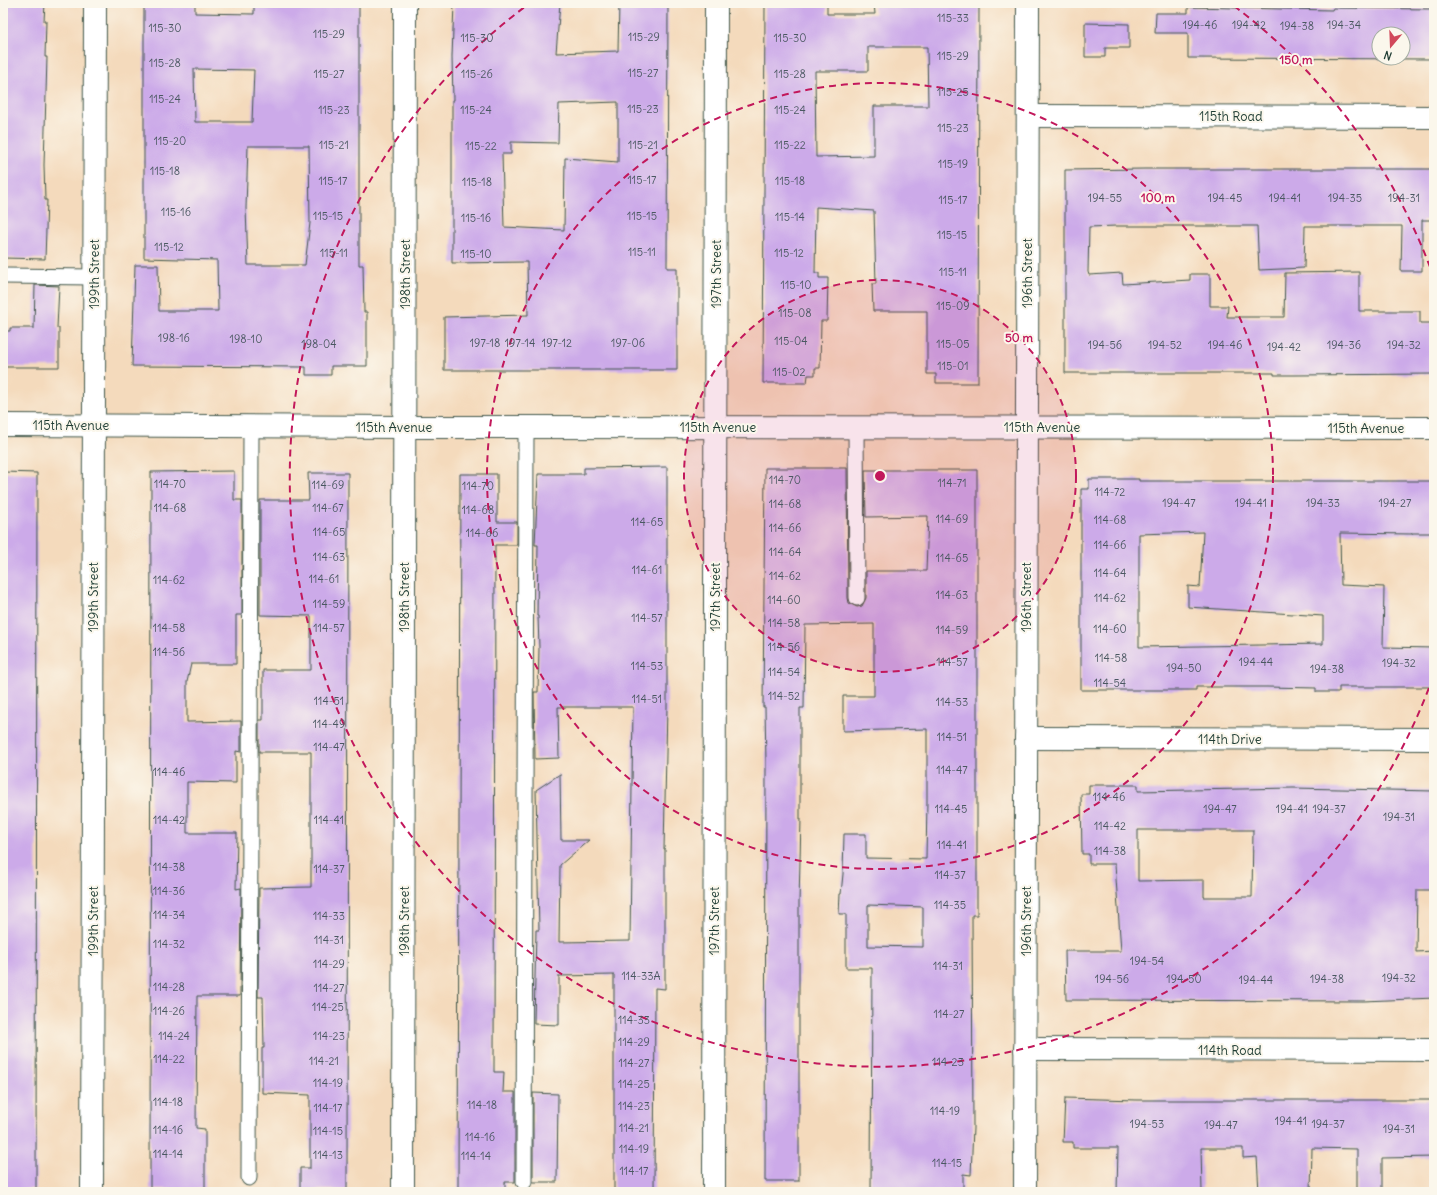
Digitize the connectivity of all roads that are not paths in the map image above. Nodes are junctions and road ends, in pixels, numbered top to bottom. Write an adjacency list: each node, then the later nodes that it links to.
1 (95, 3): 8 (street, 199th Street)
2 (405, 3): 12 (street, 198th Street)
3 (716, 3): 14 (street, 197th Street)
4 (1028, 3): 5 (street, 196th Street)
5 (1028, 116): 6 (street, 115th Road); 16 (street, 196th Street)
6 (1434, 117)
7 (3, 276): 8 (lane)
8 (94, 277): 10 (street, 199th Street)
9 (3, 425): 10 (street, 115th Avenue)
10 (94, 426): 11 (street, 115th Avenue); 25 (street, 199th Street)
11 (251, 426): 12 (street, 115th Avenue); 23 (lane)
12 (404, 427): 13 (street, 115th Avenue); 26 (street, 198th Street)
13 (526, 427): 14 (street, 115th Avenue); 24 (lane)
14 (715, 427): 15 (street, 115th Avenue); 27 (street, 197th Street)
15 (856, 427): 16 (street, 115th Avenue); 18 (lane)
16 (1027, 427): 17 (street, 115th Avenue); 19 (street, 196th Street)
17 (1434, 428)
18 (857, 598)
19 (1026, 738): 20 (street, 114th Drive); 21 (street, 196th Street)
20 (1434, 739)
21 (1025, 1049): 22 (street, 114th Road); 28 (street, 196th Street)
22 (1434, 1050)
23 (249, 1178)
24 (524, 1182)
25 (92, 1192)
26 (403, 1192)
27 (714, 1192)
28 (1025, 1192)

